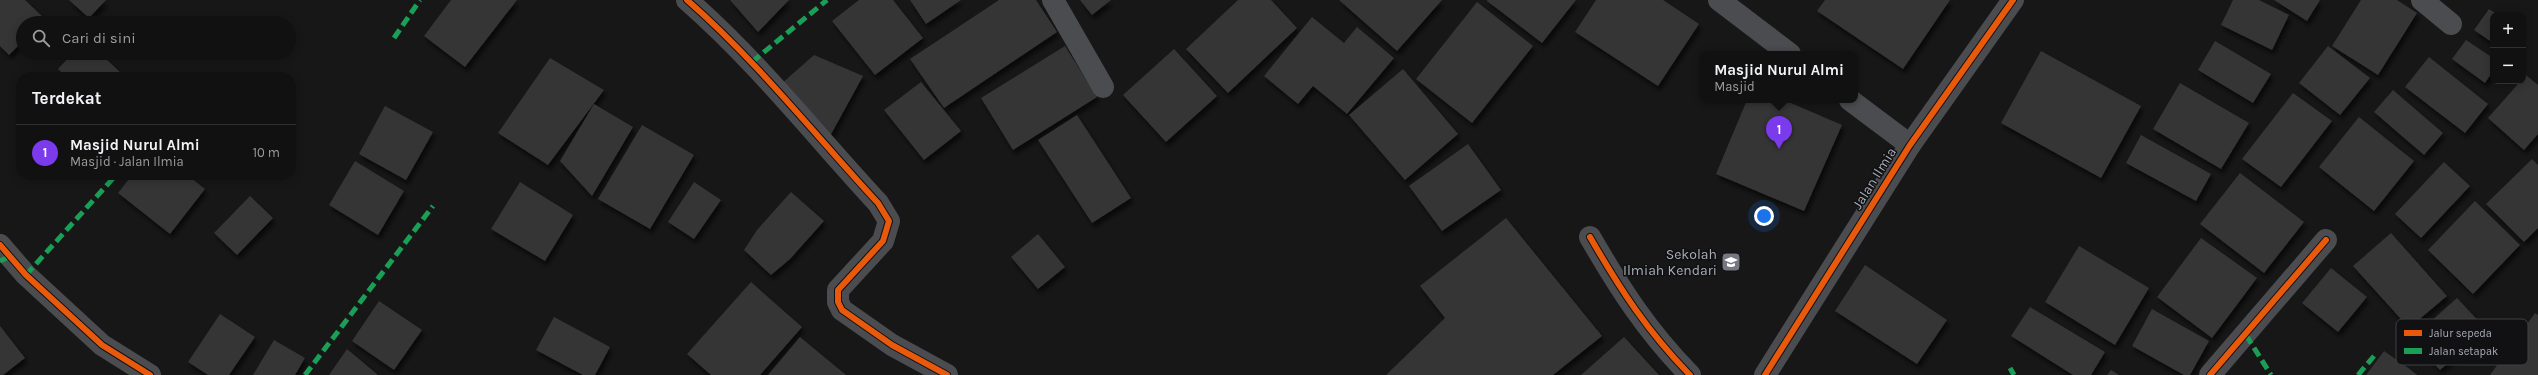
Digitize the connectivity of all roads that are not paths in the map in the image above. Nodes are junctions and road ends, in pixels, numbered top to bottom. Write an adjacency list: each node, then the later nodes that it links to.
1 (687, 0): 15 (street)
2 (1053, 0): 8 (street)
3 (1719, 0): 7 (street)
4 (2013, 0): 10 (street, Jalan Ilmia)
5 (2422, 0): 6 (street)
6 (2451, 24)
7 (1786, 51)
8 (1103, 87)
9 (1854, 103): 10 (street)
10 (1910, 145): 17 (street, Jalan Ilmia)
11 (1590, 237): 16 (street)
12 (2326, 240): 18 (street)
13 (0, 245): 14 (street)
14 (150, 375)
15 (947, 375)
16 (1690, 375)
17 (1765, 375)
18 (2210, 375)

